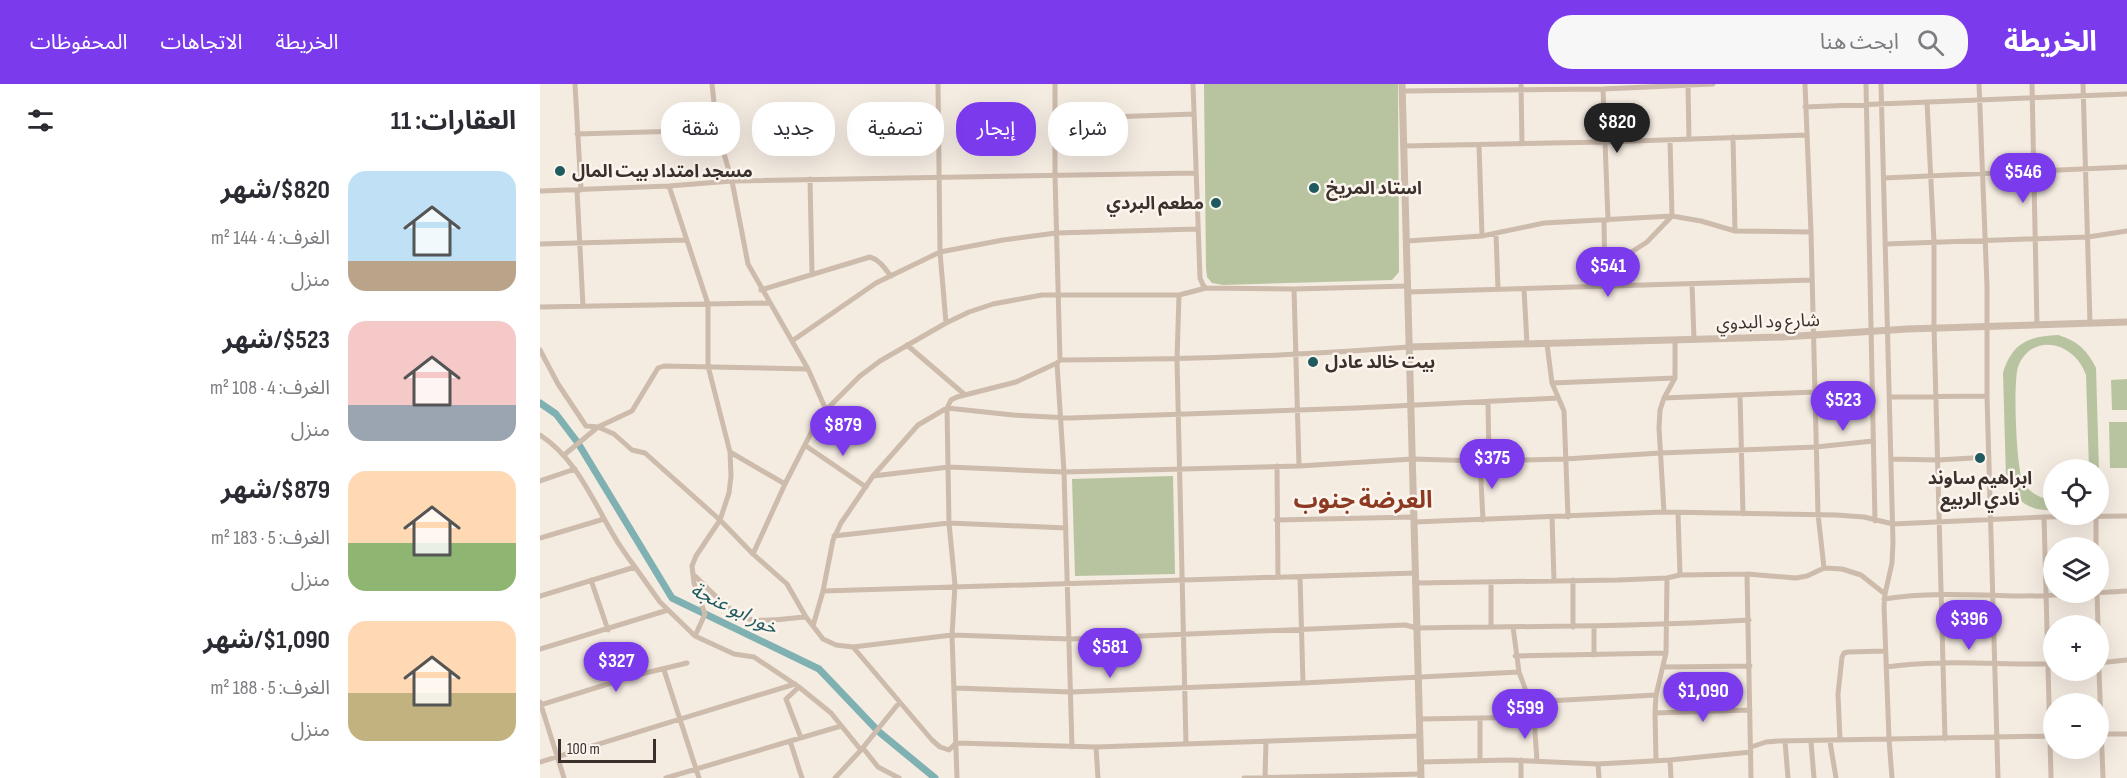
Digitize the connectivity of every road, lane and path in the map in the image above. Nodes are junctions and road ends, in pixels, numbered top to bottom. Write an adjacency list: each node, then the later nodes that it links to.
1 (575, 84): 30 (street)
2 (712, 84): 21 (street)
3 (938, 84): 48 (street)
4 (1054, 84): 22 (street)
5 (1193, 84): 27 (street)
6 (1713, 84): 13 (street)
7 (1805, 84): 26 (street)
8 (1866, 84): 24 (street)
9 (1881, 84): 25 (street)
10 (1978, 84): 20 (street)
11 (2032, 84): 19 (street)
12 (2083, 84): 18 (street)
13 (1688, 85): 16 (street); 33 (street)
14 (1402, 87): 15 (street); 38 (street)
15 (1522, 87): 16 (street); 36 (street)
16 (1603, 89): 35 (street)
17 (2127, 94): 18 (street)
18 (2083, 96): 19 (street); 42 (street)
19 (2032, 98): 20 (street); 43 (street)
20 (1979, 100): 23 (street); 44 (street)
21 (714, 102)
22 (1055, 102)
23 (1927, 102): 25 (street); 47 (street)
24 (1867, 105): 25 (street); 26 (street); 99 (street)
25 (1881, 105): 49 (street)
26 (1805, 107): 31 (street)
27 (1194, 114): 28 (street); 45 (street)
28 (1128, 116)
29 (661, 132): 30 (street)
30 (577, 134): 53 (street)
31 (1807, 135): 32 (street); 59 (street)
32 (1733, 137): 33 (street); 58 (street)
33 (1689, 139): 34 (street)
34 (1670, 140): 35 (street); 55 (street)
35 (1605, 142): 36 (street); 56 (street)
36 (1522, 144): 37 (street)
37 (1479, 145): 38 (street); 63 (street)
38 (1404, 146): 67 (street)
39 (725, 156): 51 (street)
40 (1055, 156): 46 (street)
41 (2127, 167): 42 (street)
42 (2085, 169): 43 (street); 65 (street)
43 (2034, 171): 44 (street); 64 (street)
44 (1982, 172): 47 (street); 69 (street)
45 (1196, 173): 46 (street); 57 (street)
46 (1055, 176): 48 (street); 61 (street)
47 (1930, 176): 49 (street); 68 (street)
48 (940, 177): 50 (street); 73 (street)
49 (1884, 178): 72 (street)
50 (810, 179): 51 (street); 75 (street)
51 (732, 181): 52 (street); 85 (street)
52 (669, 186): 53 (street); 66 (street)
53 (579, 190): 54 (street); 70 (street)
54 (540, 192)
55 (1672, 216): 56 (street); 58 (street); 74 (street)
56 (1606, 220): 62 (street); 74 (street)
57 (1197, 229): 61 (street); 80 (street)
58 (1735, 231): 59 (street)
59 (1811, 231): 77 (street)
60 (2127, 231): 65 (street)
61 (1056, 233): 73 (street); 86 (street)
62 (1496, 234): 63 (street); 83 (street)
63 (1482, 236): 67 (street)
64 (2034, 237): 65 (street); 69 (street); 95 (street)
65 (2088, 237): 94 (street)
66 (686, 240): 70 (street); 89 (street)
67 (1407, 241): 82 (street)
68 (1934, 242): 69 (street); 72 (street); 97 (street)
69 (1985, 242): 96 (street)
70 (579, 243): 71 (street); 90 (street)
71 (540, 244)
72 (1886, 244): 98 (street)
73 (940, 252): 76 (street); 93 (street)
74 (1605, 269): 79 (street)
75 (812, 274): 76 (street); 85 (street)
76 (891, 276): 103 (street)
77 (1812, 280): 78 (street); 100 (street)
78 (1692, 284): 79 (street); 101 (street)
79 (1605, 286): 84 (street)
80 (1206, 288): 81 (street); 87 (street)
81 (1294, 289): 82 (street); 109 (street)
82 (1408, 289): 83 (street); 107 (street)
83 (1498, 289): 84 (street)
84 (1524, 289): 104 (street)
85 (761, 290): 88 (street)
86 (1058, 295): 87 (street); 93 (street); 111 (street)
87 (1179, 295): 110 (street)
88 (770, 303): 89 (street); 103 (street)
89 (708, 304): 90 (street); 112 (street)
90 (583, 306): 91 (street)
91 (540, 307)
92 (2127, 322): 94 (street, شارع ود البدوي)
93 (946, 323): 106 (street)
94 (2090, 323): 95 (street, شارع ود البدوي)
95 (2037, 325): 96 (street, شارع ود البدوي)
96 (1987, 326): 97 (street, شارع ود البدوي); 119 (street)
97 (1934, 327): 98 (street, شارع ود البدوي); 121 (street)
98 (1887, 330): 99 (street, شارع ود البدوي); 120 (street)
99 (1870, 331): 100 (street, شارع ود البدوي); 133 (street)
100 (1813, 336): 101 (street, شارع ود البدوي); 116 (street)
101 (1694, 339): 102 (street, شارع ود البدوي)
102 (1675, 340): 105 (street, شارع ود البدوي); 114 (street)
103 (792, 341): 113 (street)
104 (1527, 344): 105 (street, شارع ود البدوي); 107 (street, شارع ود البدوي)
105 (1548, 344): 115 (street)
106 (907, 345): 117 (street); 127 (street)
107 (1409, 347): 109 (street); 125 (street)
108 (540, 350): 131 (street)
109 (1296, 356): 110 (street); 128 (street)
110 (1177, 360): 111 (street); 129 (street)
111 (1059, 361): 117 (street); 130 (street)
112 (708, 366): 113 (street); 131 (street); 137 (street)
113 (808, 369): 127 (street)
114 (1675, 378): 115 (street); 123 (street)
115 (1552, 383): 122 (street)
116 (1814, 392): 118 (street); 135 (street)
117 (964, 394): 126 (street)
118 (1740, 395): 123 (street); 136 (street)
119 (1988, 396): 121 (street); 140 (street)
120 (1889, 397): 121 (street); 143 (street)
121 (1937, 397): 145 (street)
122 (1558, 398): 124 (street); 142 (street)
123 (1664, 398): 138 (street)
124 (1488, 402): 125 (street); 144 (street)
125 (1412, 405): 128 (street); 141 (street)
126 (947, 408): 130 (street); 149 (street); 153 (street)
127 (826, 410): 134 (street)
128 (1297, 410): 129 (street); 148 (street)
129 (1178, 414): 130 (street); 151 (street)
130 (1062, 418): 152 (street)
131 (598, 427): 139 (street); 167 (street)
132 (540, 435): 139 (street)
133 (1874, 441): 135 (street); 172 (street)
134 (806, 446): 155 (street); 156 (street)
135 (1816, 447): 136 (street); 160 (street)
136 (1741, 449): 138 (street); 159 (street)
137 (730, 452): 155 (street); 167 (street)
138 (1660, 453): 142 (street); 157 (street)
139 (564, 455): 150 (street)
140 (1989, 457): 145 (street); 171 (street)
141 (1413, 459): 146 (street); 148 (street); 169 (street)
142 (1565, 459): 144 (street); 163 (street)
143 (1891, 459): 145 (street); 175 (street)
144 (1489, 460): 146 (street)
145 (1938, 460): 173 (street)
146 (1480, 461): 170 (street)
147 (1277, 466): 148 (street); 151 (street); 168 (street)
148 (1299, 466)
149 (949, 467): 152 (street); 153 (street); 174 (street)
150 (575, 469): 154 (street); 166 (street)
151 (1179, 469): 152 (street); 189 (street)
152 (1064, 472): 176 (street)
153 (873, 476): 156 (street)
154 (540, 481)
155 (785, 484): 179 (street)
156 (866, 487): 177 (street)
157 (1664, 513): 158 (street); 163 (street)
158 (1678, 513): 159 (street); 185 (street)
159 (1743, 514): 160 (street)
160 (1818, 514): 172 (street); 181 (street)
161 (2127, 516): 165 (street)
162 (1552, 517): 163 (street); 170 (street); 192 (street)
163 (1568, 517)
164 (2043, 517): 171 (street)
165 (2109, 517)
166 (604, 519): 178 (street); 180 (street)
167 (720, 520): 179 (street); 183 (street)
168 (1276, 520): 169 (street); 187 (street)
169 (1414, 520): 170 (street); 182 (street)
170 (1483, 520)
171 (1991, 520): 173 (street); 201 (street)
172 (1875, 521): 175 (street)
173 (1940, 522): 175 (street); 200 (street)
174 (950, 523): 176 (street); 177 (street); 196 (street)
175 (1893, 524): 204 (street)
176 (1066, 528): 193 (street)
177 (834, 536): 197 (street)
178 (540, 538)
179 (753, 554): 206 (street)
180 (635, 567): 190 (street); 205 (street)
181 (1824, 568): 184 (street); 204 (street)
182 (1416, 573): 186 (street); 194 (street)
183 (693, 574): 206 (street); 219 (street)
184 (1747, 574): 185 (street); 207 (street)
185 (1680, 575): 188 (street)
186 (1300, 576): 187 (street); 216 (street)
187 (1278, 577): 189 (street)
188 (1667, 578): 191 (street); 208 (street)
189 (1182, 579): 193 (street); 218 (street)
190 (591, 580): 203 (street); 215 (street)
191 (1573, 580): 192 (street); 212 (street)
192 (1554, 581): 195 (street)
193 (1068, 582): 196 (street); 220 (street)
194 (1416, 583): 195 (street); 214 (street)
195 (1491, 583): 210 (street)
196 (955, 585): 197 (street); 217 (street)
197 (823, 591): 209 (street)
198 (2127, 591): 199 (street)
199 (2109, 592)
200 (1943, 594): 201 (street); 204 (street); 231 (street)
201 (1993, 594): 202 (street); 228 (street)
202 (2043, 595)
203 (540, 596)
204 (1884, 597): 223 (street)
205 (668, 610): 215 (street); 219 (street)
206 (806, 617): 209 (street)
207 (1749, 620): 208 (street); 233 (street)
208 (1668, 625): 213 (street); 224 (street)
209 (813, 626): 221 (street)
210 (1491, 627): 211 (street); 214 (street)
211 (1513, 627): 212 (street); 226 (street)
212 (1573, 627): 213 (street)
213 (1594, 627): 225 (street)
214 (1417, 628): 216 (street); 238 (street)
215 (608, 630): 222 (street)
216 (1300, 630): 218 (street); 239 (street)
217 (952, 634): 220 (street); 221 (street); 241 (street)
218 (1184, 635): 220 (street); 242 (street)
219 (695, 636): 240 (street)
220 (1070, 639): 243 (street)
221 (853, 647): 246 (street)
222 (540, 649)
223 (1885, 651): 235 (street); 263 (street)
224 (1666, 654): 225 (street); 234 (street)
225 (1594, 655): 226 (street)
226 (1515, 656): 237 (street)
227 (2127, 660): 229 (street)
228 (1996, 662): 231 (street); 232 (street); 260 (street)
229 (2109, 662)
230 (687, 663): 236 (street)
231 (1944, 663): 235 (street); 262 (street)
232 (2043, 664)
233 (1750, 666): 234 (street); 248 (street)
234 (1664, 667): 244 (street)
235 (1886, 667): 261 (street)
236 (664, 670): 247 (street); 252 (street)
237 (1519, 672): 238 (street); 245 (street)
238 (1419, 676): 239 (street); 251 (street)
239 (1303, 683): 242 (street)
240 (797, 685): 252 (street); 254 (street); 259 (street)
241 (955, 688): 243 (street); 269 (street)
242 (1185, 688): 243 (street); 270 (street)
243 (1071, 692): 271 (street)
244 (1656, 695): 245 (street); 249 (street)
245 (1530, 702): 250 (street)
246 (899, 703): 269 (street); 273 (street)
247 (540, 704): 275 (street)
248 (1750, 710): 249 (street); 274 (street)
249 (1655, 713): 280 (street)
250 (1534, 717): 253 (street); 282 (street)
251 (1419, 719): 253 (street); 257 (street)
252 (680, 720): 275 (street); 286 (street)
253 (1480, 720): 278 (street)
254 (841, 726): 259 (street); 273 (street)
255 (2109, 734): 256 (street)
256 (2127, 734)
257 (1420, 736): 265 (street); 284 (street)
258 (2043, 736): 260 (street)
259 (801, 738): 264 (street)
260 (1998, 738): 262 (street); 306 (street)
261 (1889, 739): 262 (street); 263 (street); 305 (street)
262 (1945, 739)
263 (1840, 740): 267 (street)
264 (790, 741): 286 (street); 291 (street)
265 (1266, 741): 270 (street); 297 (street)
266 (1785, 741): 268 (street); 274 (street); 302 (street)
267 (1830, 741): 268 (street); 304 (street)
268 (1811, 742): 303 (street)
269 (956, 743): 271 (street); 294 (street)
270 (1186, 744): 272 (street)
271 (1072, 747): 272 (street)
272 (1096, 747): 295 (street)
273 (862, 749): 292 (street); 293 (street)
274 (1751, 750): 281 (street); 301 (street)
275 (558, 757): 283 (street); 288 (street)
276 (2051, 759): 307 (street)
277 (2102, 759): 308 (street)
278 (1480, 760): 279 (street); 284 (street)
279 (1521, 760): 282 (street); 298 (street)
280 (1656, 760): 281 (street); 285 (street)
281 (1670, 760): 300 (street)
282 (1537, 761): 285 (street)
283 (540, 762)
284 (1420, 762): 287 (street)
285 (1598, 764): 299 (street)
286 (696, 768): 289 (street); 290 (street)
287 (1421, 776): 297 (street)
288 (564, 778)
289 (666, 778)
290 (699, 778)
291 (802, 778)
292 (835, 778)
293 (899, 778)
294 (957, 778)
295 (1098, 778)
296 (1244, 778): 297 (street)
297 (1265, 778)
298 (1521, 778)
299 (1599, 778)
300 (1671, 778)
301 (1751, 778)
302 (1788, 778)
303 (1814, 778)
304 (1836, 778)
305 (1892, 778)
306 (1998, 778)
307 (2051, 778)
308 (2103, 778)

